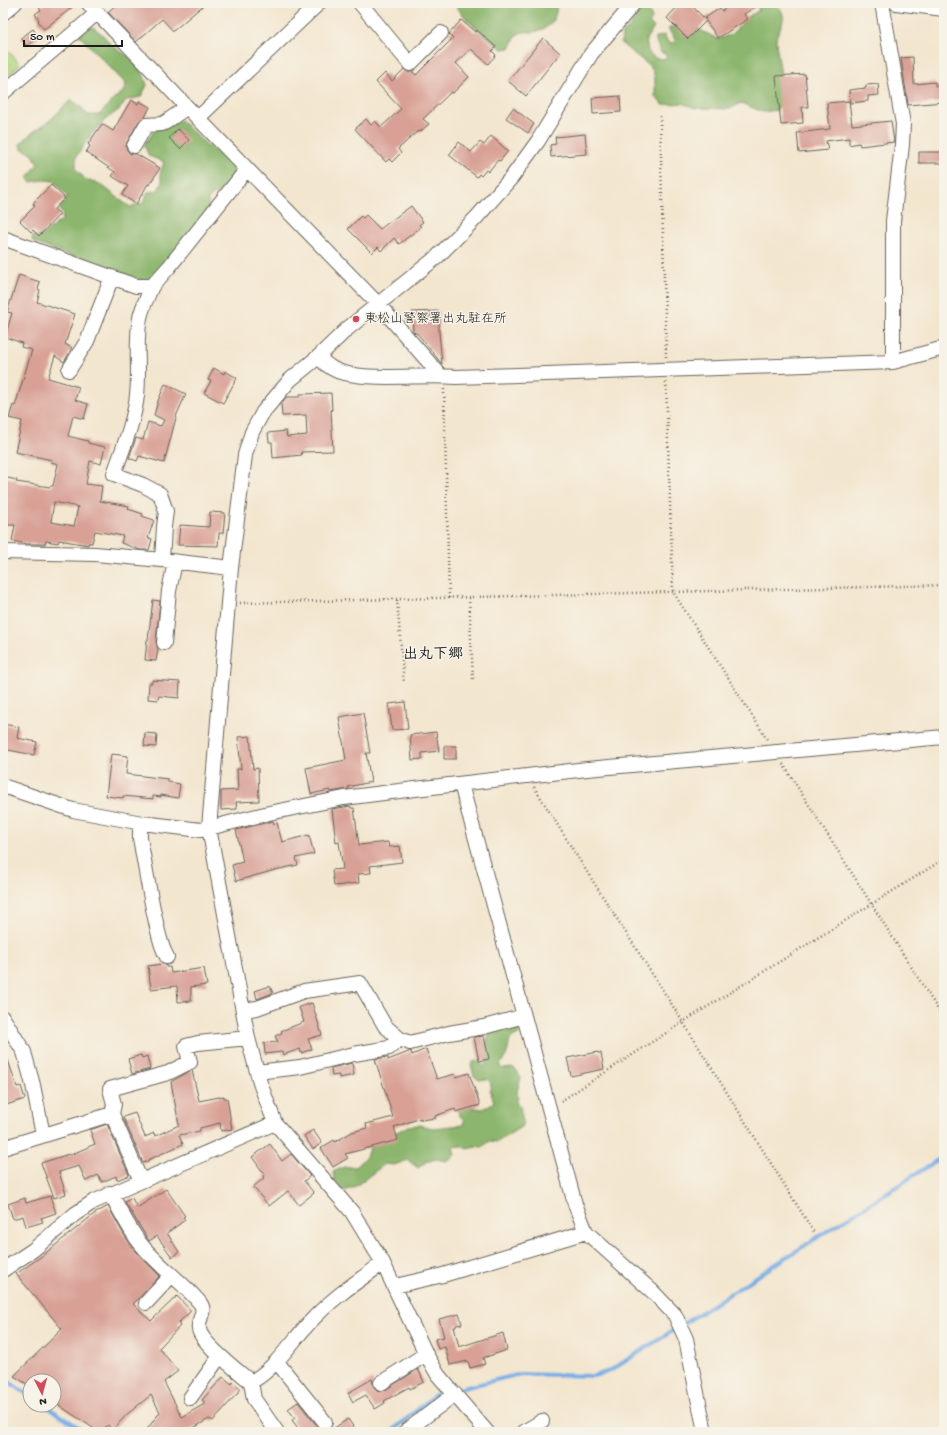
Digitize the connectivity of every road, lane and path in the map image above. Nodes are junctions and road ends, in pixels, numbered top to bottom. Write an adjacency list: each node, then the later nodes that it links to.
1 (14, 3): 9 (street)
2 (319, 3): 14 (street)
3 (360, 3): 10 (street)
4 (634, 3): 20 (street)
5 (882, 3): 23 (street)
6 (896, 3): 8 (street)
7 (93, 8): 11 (street); 12 (street)
8 (944, 9)
9 (3, 13)
10 (441, 33)
11 (3, 93)
12 (187, 107): 14 (street); 15 (street)
13 (660, 116): 25 (path)
14 (198, 118): 16 (street)
15 (134, 146)
16 (247, 168): 19 (street); 20 (street)
17 (3, 238): 18 (street)
18 (112, 278): 19 (street); 24 (street)
19 (152, 286): 28 (street)
20 (378, 304): 22 (street); 26 (street)
21 (944, 348): 23 (street)
22 (318, 358): 26 (street); 29 (street)
23 (893, 362): 25 (street)
24 (69, 370)
25 (666, 370): 26 (street); 31 (path)
26 (442, 375): 32 (path)
27 (3, 552): 28 (street)
28 (168, 561): 29 (street); 36 (street)
29 (231, 568): 34 (street)
30 (944, 585): 31 (path)
31 (673, 592): 33 (path); 40 (path)
32 (448, 598): 33 (path); 35 (path)
33 (469, 598): 37 (path)
34 (228, 600): 35 (path); 45 (street)
35 (397, 600): 38 (path)
36 (164, 643)
37 (473, 679)
38 (404, 683)
39 (944, 737): 40 (street)
40 (776, 753): 41 (street); 47 (path)
41 (527, 776): 42 (street); 53 (path)
42 (461, 784): 45 (street); 50 (street)
43 (3, 786): 44 (street)
44 (142, 823): 45 (street); 48 (street)
45 (210, 828): 49 (street)
46 (944, 859): 47 (path)
47 (871, 905): 52 (path); 53 (path)
48 (167, 957)
49 (243, 1010): 54 (street); 55 (street)
50 (524, 1016): 55 (street); 57 (street)
51 (3, 1018): 60 (street)
52 (944, 1019)
53 (683, 1022): 57 (path); 65 (path)
54 (248, 1038): 56 (street); 58 (street)
55 (400, 1040): 56 (street)
56 (257, 1072): 59 (street)
57 (549, 1109): 64 (street)
58 (112, 1114): 60 (street); 62 (street)
59 (275, 1123): 62 (street); 66 (street)
60 (43, 1135): 61 (street)
61 (3, 1148)
62 (141, 1181): 63 (street)
63 (110, 1193): 67 (street); 68 (street)
64 (586, 1232): 69 (street); 84 (street)
65 (815, 1234)
66 (383, 1263): 69 (street); 73 (street)
67 (3, 1270)
68 (172, 1275): 70 (street); 72 (street)
69 (395, 1286): 71 (street)
70 (146, 1302)
71 (426, 1354): 75 (street); 76 (street)
72 (220, 1356): 74 (street); 77 (street)
73 (276, 1362): 74 (street); 79 (street)
74 (251, 1382): 80 (street)
75 (381, 1383)
76 (455, 1394): 81 (street); 82 (street)
77 (190, 1398)
78 (542, 1421): 83 (street)
79 (325, 1422)
80 (277, 1432)
81 (405, 1432)
82 (487, 1432)
83 (524, 1432)
84 (705, 1432)

